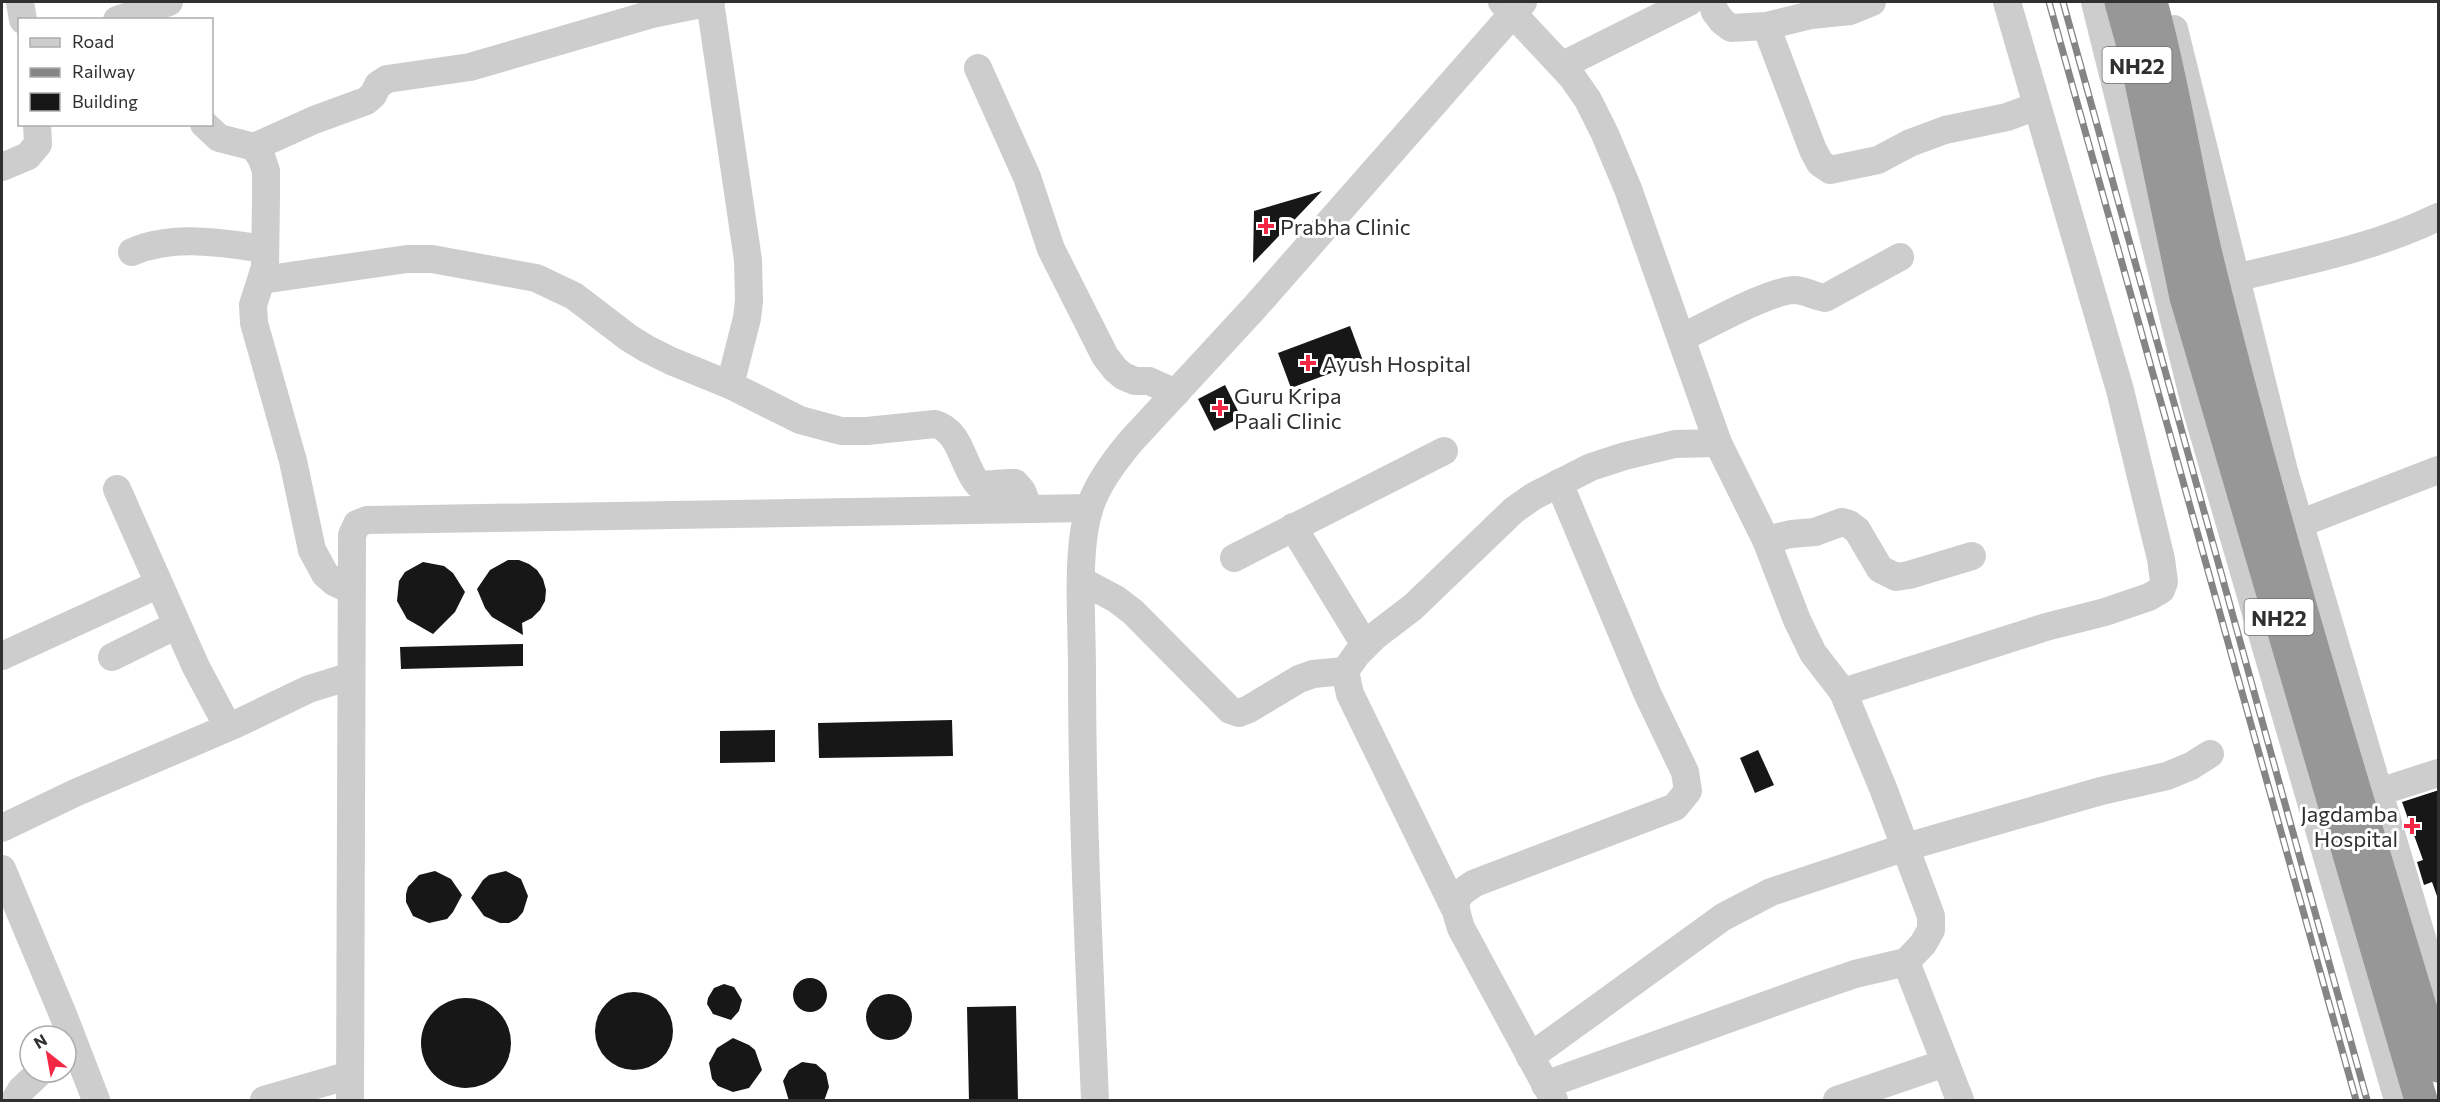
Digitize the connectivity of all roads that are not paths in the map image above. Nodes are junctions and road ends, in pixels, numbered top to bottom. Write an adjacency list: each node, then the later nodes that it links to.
1 (20, 2): 13 (street)
2 (169, 2): 14 (street)
3 (711, 2): 21 (street); 30 (street)
4 (1689, 2): 16 (street)
5 (1713, 2): 15 (street)
6 (1872, 2): 15 (street)
7 (2007, 2): 18 (street)
8 (2095, 2): 79 (street)
9 (2121, 2): 80 (highway, NH22)
10 (2151, 2): 69 (highway, NH22)
11 (2166, 2): 27 (street)
12 (1512, 6): 16 (street); 31 (street)
13 (23, 18)
14 (123, 18)
15 (1766, 26): 18 (street)
16 (1563, 65): 29 (street)
17 (978, 68): 31 (street)
18 (2037, 106): 53 (street)
19 (38, 126): 22 (street)
20 (206, 126): 21 (street)
21 (254, 147): 24 (street)
22 (2, 167)
23 (2439, 217): 27 (street)
24 (265, 249): 25 (street); 28 (street)
25 (132, 252)
26 (1900, 257): 29 (street)
27 (2235, 278): 39 (street)
28 (262, 280): 30 (street); 46 (street)
29 (1682, 338): 32 (street)
30 (730, 385): 38 (street)
31 (1176, 393): 37 (street)
32 (1718, 443): 35 (street); 41 (street)
33 (1444, 451): 40 (street)
34 (2439, 470): 39 (street)
35 (1559, 483): 48 (street); 61 (street)
36 (117, 489): 45 (street)
37 (1089, 508): 38 (street); 44 (street)
38 (1029, 509): 46 (street)
39 (2299, 524): 57 (street)
40 (1293, 527): 43 (street); 48 (street)
41 (1766, 540): 42 (street); 53 (street)
42 (1972, 556)
43 (1234, 558)
44 (1082, 581): 51 (street); 76 (street)
45 (159, 584): 47 (street); 49 (street)
46 (351, 590): 52 (street)
47 (177, 625): 50 (street); 54 (street)
48 (1365, 645): 51 (street)
49 (2, 656)
50 (112, 657)
51 (1345, 671): 61 (street)
52 (351, 676): 54 (street); 71 (street)
53 (1843, 692): 59 (street)
54 (228, 728): 58 (street)
55 (2210, 754): 59 (street)
56 (2439, 773): 57 (street)
57 (2379, 792): 64 (street)
58 (2, 828)
59 (1906, 847): 63 (street); 66 (street)
60 (2, 869): 62 (street)
61 (1454, 907): 66 (street)
62 (13, 927): 65 (street)
63 (1906, 962): 68 (street); 72 (street)
64 (2439, 992)
65 (59, 1024)
66 (1530, 1057): 72 (street)
67 (78, 1063): 74 (street)
68 (1945, 1063): 77 (street); 78 (street)
69 (2439, 1066)
70 (27, 1084): 73 (street)
71 (350, 1088): 75 (street)
72 (1549, 1093)
73 (15, 1101)
74 (96, 1101)
75 (264, 1101)
76 (1095, 1101)
77 (1837, 1101)
78 (1960, 1101)
79 (2398, 1101)
80 (2421, 1101)

